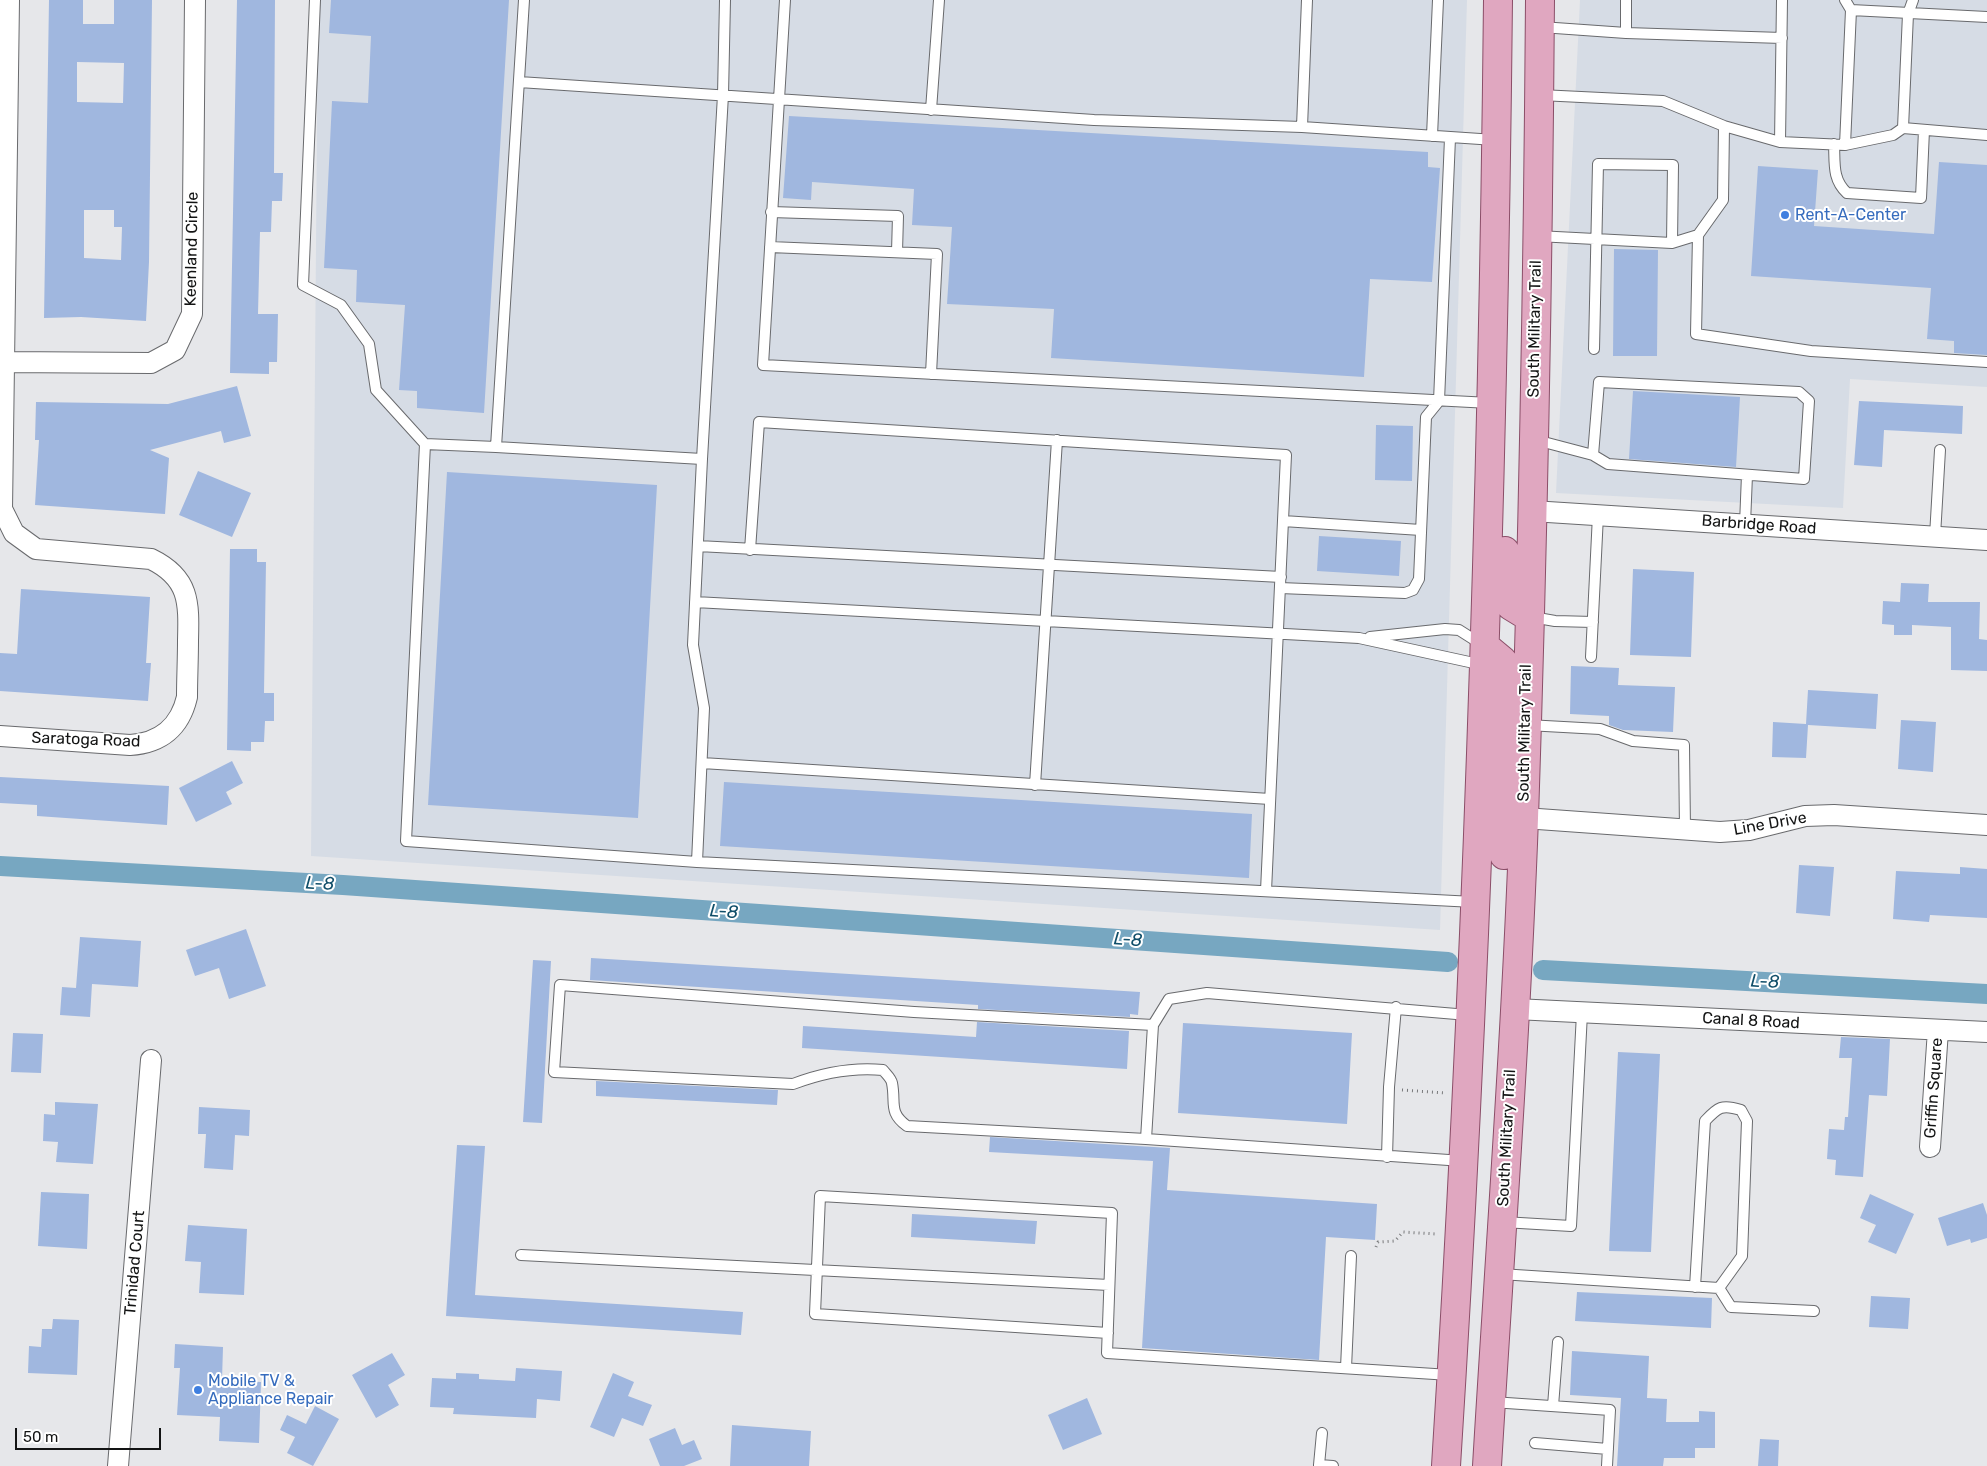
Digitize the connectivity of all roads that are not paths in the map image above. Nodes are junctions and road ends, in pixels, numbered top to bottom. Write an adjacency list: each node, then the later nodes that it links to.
1 (195, 0): 48 (street, Keenland Circle)
2 (315, 0): 55 (lane)
3 (524, 0): 23 (lane)
4 (725, 0): 24 (lane)
5 (785, 0): 26 (lane)
6 (939, 0): 27 (lane)
7 (1307, 0): 29 (lane)
8 (1438, 0): 33 (lane)
9 (1498, 0): 35 (main road)
10 (1540, 0): 20 (main road, South Military Trail)
11 (1626, 0): 21 (lane)
12 (1782, 0): 22 (lane)
13 (1845, 0): 17 (lane)
14 (1904, 0): 18 (lane)
15 (1913, 0): 18 (lane)
16 (6, 6): 48 (street, Saratoga Road)
17 (1851, 10): 18 (lane); 38 (lane)
18 (1908, 14): 19 (lane); 30 (lane)
19 (1987, 17)
20 (1540, 27): 21 (lane); 25 (main road, South Military Trail)
21 (1626, 33): 22 (lane)
22 (1782, 38): 36 (lane)
23 (519, 82): 24 (lane); 56 (lane)
24 (723, 95): 26 (lane); 59 (lane)
25 (1539, 95): 28 (lane); 41 (main road, South Military Trail)
26 (778, 99): 27 (lane); 39 (lane)
27 (931, 110): 29 (lane)
28 (1724, 126): 36 (lane); 40 (lane)
29 (1302, 127): 33 (lane)
30 (1903, 128): 31 (lane); 38 (lane)
31 (1924, 130): 32 (lane); 37 (lane)
32 (1987, 135)
33 (1432, 136): 34 (lane)
34 (1450, 138): 35 (lane); 51 (lane)
35 (1495, 140): 46 (main road)
36 (1780, 142): 37 (lane)
37 (1834, 144): 38 (lane)
38 (1845, 145)
39 (772, 212): 44 (lane); 45 (lane)
40 (1698, 235): 43 (lane); 49 (lane)
41 (1536, 236): 42 (lane); 54 (main road, South Military Trail)
42 (1597, 239): 43 (lane); 43 (lane); 47 (lane)
43 (1672, 243)
44 (770, 247): 45 (lane); 50 (lane)
45 (897, 252): 50 (lane)
46 (1491, 330): 52 (main road); 73 (main road)
47 (1594, 349)
48 (3, 362): 81 (street, Saratoga Road)
49 (1987, 362)
50 (931, 374): 51 (lane)
51 (1439, 401): 52 (lane); 65 (lane)
52 (1490, 404): 78 (main road)
53 (1057, 440): 63 (lane); 69 (lane); 70 (lane)
54 (1533, 440): 58 (lane); 61 (main road, South Military Trail)
55 (425, 444): 56 (lane); 88 (lane)
56 (496, 447): 59 (lane)
57 (1940, 450): 66 (lane)
58 (1593, 455): 60 (lane); 60 (lane)
59 (702, 459): 68 (lane)
60 (1746, 475): 64 (lane)
61 (1532, 511): 62 (street, Barbridge Road); 73 (main road, South Military Trail)
62 (1598, 515): 64 (street, Barbridge Road); 75 (lane)
63 (1283, 521): 65 (lane); 71 (lane)
64 (1745, 524): 66 (street, Barbridge Road)
65 (1421, 530): 71 (lane)
66 (1936, 536): 67 (street, Barbridge Road)
67 (1987, 540)
68 (698, 546): 69 (lane); 72 (lane)
69 (750, 550): 70 (lane)
70 (1048, 565): 71 (lane); 74 (lane)
71 (1280, 583): 76 (lane)
72 (695, 602): 74 (lane); 82 (lane)
73 (1528, 616): 75 (lane); 80 (main road, South Military Trail)
74 (1046, 622): 76 (lane); 83 (lane)
75 (1593, 622): 79 (lane)
76 (1279, 634): 77 (lane); 84 (lane)
77 (1359, 638): 78 (lane); 78 (lane)
78 (1484, 656): 80 (main road); 91 (main road)
79 (1591, 657)
80 (1516, 724): 85 (main road, South Military Trail); 87 (lane); 90 (main road)
81 (0, 736)
82 (702, 763): 83 (lane); 88 (lane)
83 (1035, 785): 84 (lane)
84 (1270, 799): 89 (lane)
85 (1524, 818): 87 (street, Line Drive); 90 (main road, South Military Trail)
86 (1987, 824): 87 (street, Line Drive)
87 (1685, 830)
88 (697, 862): 89 (lane)
89 (1266, 891): 91 (lane)
90 (1520, 898): 93 (main road, South Military Trail)
91 (1474, 902): 95 (main road)
92 (1396, 1007): 95 (lane); 96 (lane); 102 (lane)
93 (1515, 1009): 94 (street, Canal 8 Road); 104 (main road, South Military Trail)
94 (1582, 1013): 97 (street, Canal 8 Road); 104 (lane)
95 (1472, 1015): 103 (main road)
96 (1153, 1025): 100 (lane); 100 (lane)
97 (1938, 1030): 98 (street, Canal 8 Road); 101 (street, Griffin Square)
98 (1987, 1032)
99 (151, 1060): 123 (street, Trinidad Court)
100 (1146, 1139): 102 (lane)
101 (1930, 1147)
102 (1387, 1157): 103 (lane)
103 (1464, 1161): 111 (main road)
104 (1502, 1222): 108 (main road, South Military Trail)
105 (522, 1255): 107 (lane)
106 (1351, 1256): 116 (lane)
107 (817, 1269): 109 (lane); 109 (lane); 114 (lane)
108 (1498, 1274): 110 (lane); 118 (main road, South Military Trail)
109 (1109, 1285): 114 (lane)
110 (1695, 1287): 112 (lane); 112 (lane)
111 (1457, 1288): 117 (main road); 126 (main road)
112 (1719, 1288): 113 (lane)
113 (1814, 1311)
114 (1108, 1333): 116 (lane)
115 (1558, 1342): 119 (lane)
116 (1346, 1368): 117 (lane)
117 (1452, 1375): 125 (main road)
118 (1491, 1402): 119 (lane); 127 (main road, South Military Trail)
119 (1553, 1406): 122 (lane)
120 (1322, 1433): 124 (lane)
121 (1535, 1443): 122 (lane)
122 (1608, 1449): 128 (lane)
123 (118, 1466)
124 (1333, 1466)
125 (1446, 1466)
126 (1465, 1466)
127 (1487, 1466)
128 (1607, 1466)

